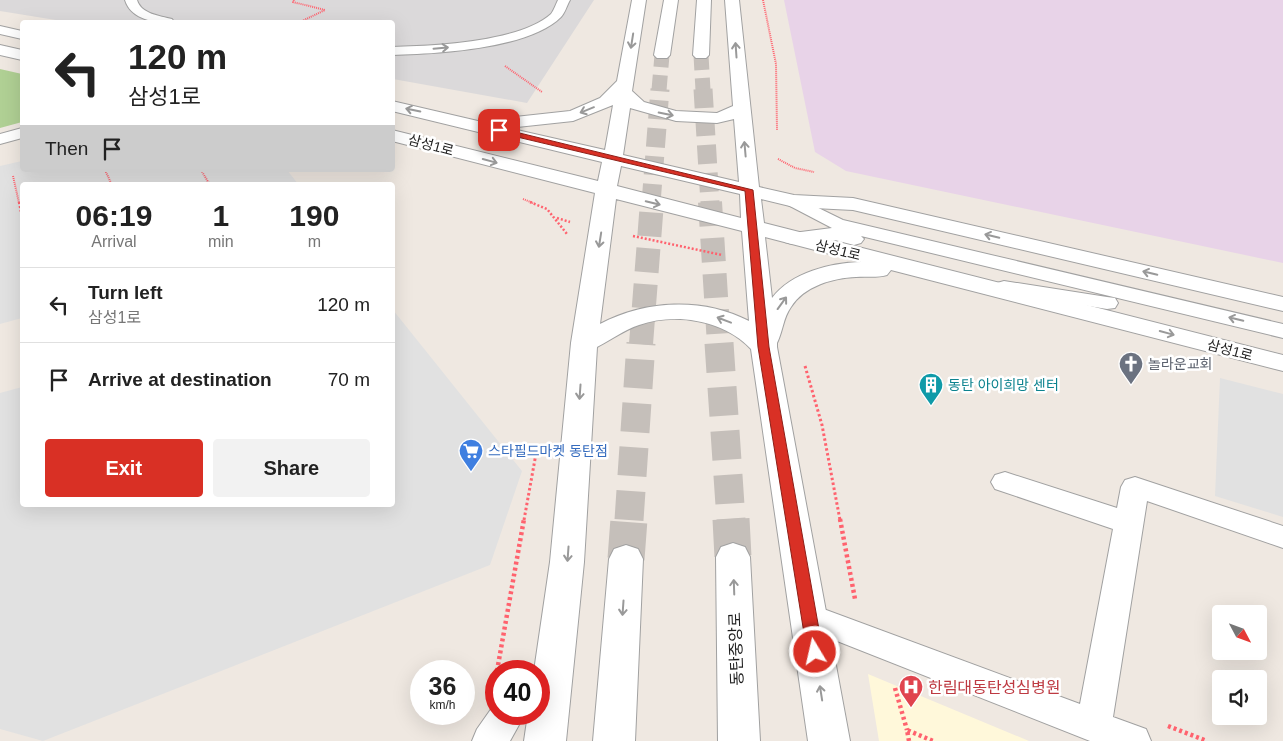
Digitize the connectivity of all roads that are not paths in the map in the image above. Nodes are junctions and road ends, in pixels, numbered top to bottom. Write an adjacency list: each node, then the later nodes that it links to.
1 (131, 0): 7 (lane)
2 (564, 0): 11 (lane, one-way to 2)
3 (639, 0): 15 (street, one-way to 15)
4 (671, 0): 13 (street)
5 (704, 0): 14 (street)
6 (732, 0): 17 (street, one-way to 6)
7 (163, 20)
8 (0, 30): 9 (street)
9 (20, 35)
10 (0, 50): 12 (street)
11 (395, 50)
12 (20, 55)
13 (662, 55)
14 (701, 55)
15 (625, 88): 17 (street, one-way to 17); 18 (street, one-way to 18); 24 (street)
16 (395, 107): 18 (street, one-way to 16)
17 (742, 108): 25 (street, one-way to 17)
18 (449, 118): 21 (street)
19 (395, 121): 21 (street)
20 (20, 134): 23 (lane)
21 (515, 134): 24 (street)
22 (395, 137): 26 (street, 삼성1로, one-way to 26)
23 (0, 139)
24 (614, 157): 25 (street); 26 (street)
25 (749, 190): 27 (street); 28 (street)
26 (606, 191): 28 (street, 삼성1로, one-way to 28); 34 (street, one-way to 34)
27 (794, 201): 31 (street, one-way to 27); 33 (lane, one-way to 27)
28 (752, 228): 29 (street, 삼성1로); 36 (street)
29 (792, 238): 30 (street, 삼성1로); 32 (lane)
30 (965, 281): 32 (lane); 36 (street, one-way to 30); 37 (street, 삼성1로, one-way to 37)
31 (1283, 304)
32 (1121, 306): 35 (lane)
33 (1283, 331)
34 (584, 343): 36 (street, one-way to 34); 44 (street, one-way to 44)
35 (1283, 346)
36 (764, 347): 43 (street)
37 (1283, 363)
38 (1005, 482): 39 (lane)
39 (1129, 523): 40 (lane); 47 (lane)
40 (1274, 527)
41 (733, 557): 51 (street, 동탄중앙로, one-way to 41)
42 (626, 559): 50 (street, one-way to 50)
43 (810, 617): 47 (lane); 52 (street, one-way to 43)
44 (557, 641): 45 (lane); 49 (street)
45 (544, 660)
46 (501, 725): 48 (lane)
47 (1094, 726): 53 (lane)
48 (490, 741)
49 (545, 741)
50 (614, 741)
51 (739, 741)
52 (829, 741)
53 (1133, 741)

